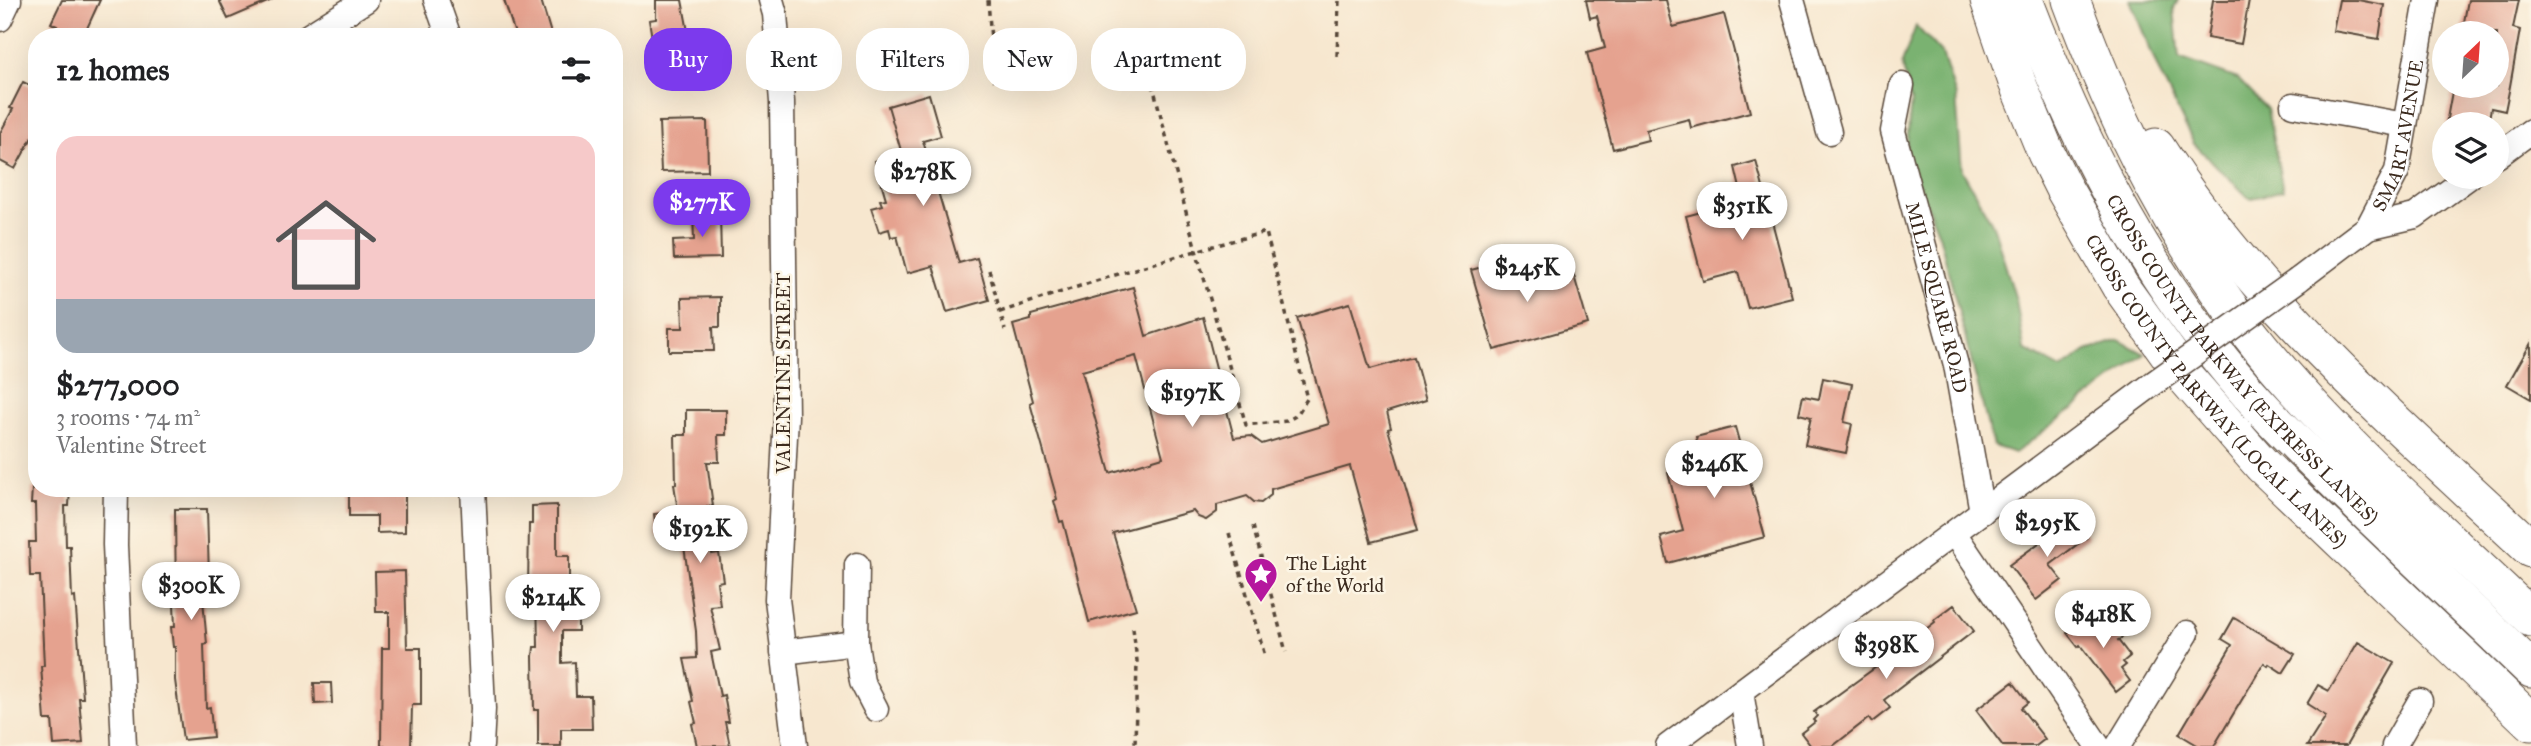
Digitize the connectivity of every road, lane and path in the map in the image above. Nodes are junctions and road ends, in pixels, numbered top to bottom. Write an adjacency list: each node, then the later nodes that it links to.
1 (9, 0): 12 (street)
2 (366, 0): 13 (street)
3 (436, 0): 14 (street)
4 (771, 0): 42 (street, VALENTINE STREET)
5 (988, 0): 15 (path)
6 (1339, 0): 16 (path)
7 (1792, 0): 22 (street)
8 (1989, 0): 49 (highway, CROSS COUNTY PARKWAY (LOCAL LANES))
9 (2024, 0): 45 (highway, CROSS COUNTY PARKWAY (EXPRESS LANES))
10 (2073, 0): 36 (highway); 38 (highway, CROSS COUNTY PARKWAY (EXPRESS LANES))
11 (2427, 0): 20 (street, SMART AVENUE)
12 (0, 19)
13 (321, 28)
14 (446, 28)
15 (990, 28)
16 (1337, 56)
17 (1902, 85): 32 (street, MILE SQUARE ROAD)
18 (1154, 91): 26 (path)
19 (2293, 105): 20 (street)
20 (2406, 125): 25 (street, SMART AVENUE)
21 (2531, 131): 23 (street)
22 (1829, 132)
23 (2509, 147)
24 (2452, 189): 25 (street)
25 (2368, 227): 32 (street, bridge)
26 (1196, 250): 26 (path); 28 (path)
27 (989, 270): 28 (path)
28 (1000, 312): 29 (path)
29 (1005, 330)
30 (116, 497): 50 (street)
31 (473, 497): 51 (street)
32 (1982, 512): 35 (street)
33 (1253, 526): 43 (path)
34 (1229, 533): 44 (path)
35 (1954, 533): 46 (street); 56 (street)
36 (2531, 549)
37 (857, 565): 41 (street)
38 (2531, 618)
39 (1133, 628): 53 (path)
40 (2187, 633): 57 (street)
41 (856, 643): 42 (street); 48 (street)
42 (783, 652): 52 (street, VALENTINE STREET)
43 (1286, 652)
44 (1265, 656)
45 (2531, 669)
46 (1741, 692): 54 (street); 55 (street)
47 (2420, 701): 58 (street)
48 (876, 709)
49 (2531, 722)
50 (124, 746)
51 (481, 746)
52 (795, 746)
53 (1135, 746)
54 (1668, 746)
55 (1750, 746)
56 (2098, 746)
57 (2118, 746)
58 (2394, 746)

